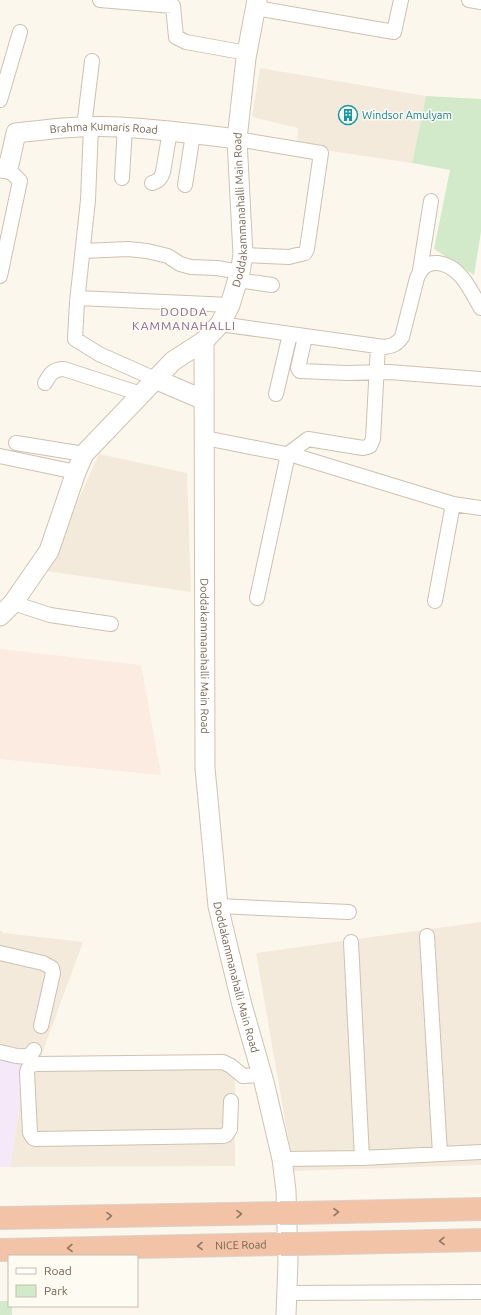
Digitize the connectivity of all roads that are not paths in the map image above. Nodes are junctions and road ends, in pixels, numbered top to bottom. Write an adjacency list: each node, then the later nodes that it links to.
1 (100, 0): 7 (street)
2 (401, 0): 5 (street)
3 (470, 0): 4 (street)
4 (481, 2)
5 (257, 4): 7 (street, Doddakammanahalli Main Road)
6 (20, 32): 9 (street)
7 (247, 53): 14 (street, Doddakammanahalli Main Road)
8 (92, 61): 10 (street)
9 (0, 100)
10 (88, 127): 11 (street, Brahma Kumaris Road); 15 (street, Brahma Kumaris Road); 20 (street)
11 (125, 127): 12 (street, Brahma Kumaris Road); 16 (street)
12 (170, 131): 13 (street, Brahma Kumaris Road); 17 (street)
13 (193, 134): 14 (street, Brahma Kumaris Road); 18 (street)
14 (237, 139): 21 (street, Doddakammanahalli Main Road); 21 (street)
15 (4, 169): 23 (street)
16 (122, 178)
17 (152, 183)
18 (185, 185)
19 (431, 200): 22 (street)
20 (83, 251): 21 (street); 25 (street)
21 (240, 269): 24 (street); 26 (street, Doddakammanahalli Main Road)
22 (420, 270): 27 (street); 32 (street)
23 (0, 276)
24 (272, 285)
25 (78, 298): 26 (street); 34 (street)
26 (230, 305): 28 (street, Doddakammanahalli Main Road)
27 (481, 308)
28 (220, 324): 29 (street); 31 (street, Doddakammanahalli Main Road)
29 (290, 334): 30 (street); 38 (street)
30 (305, 337): 32 (street); 33 (street)
31 (204, 341): 34 (street); 39 (street, Doddakammanahalli Main Road)
32 (378, 346): 33 (street)
33 (376, 371): 35 (street); 43 (street)
34 (155, 379): 37 (street); 39 (street)
35 (481, 379)
36 (45, 383): 37 (street)
37 (141, 394): 42 (street)
38 (276, 394)
39 (204, 400): 40 (street, Doddakammanahalli Main Road)
40 (204, 438): 43 (street); 53 (street, Doddakammanahalli Main Road)
41 (16, 443): 42 (street)
42 (84, 454): 45 (street)
43 (288, 454): 46 (street); 48 (street)
44 (0, 456): 45 (street)
45 (76, 472): 50 (street)
46 (453, 504): 47 (street); 49 (street)
47 (481, 508)
48 (257, 598)
49 (435, 601)
50 (13, 603): 51 (street); 52 (street)
51 (0, 616)
52 (111, 624)
53 (218, 906): 54 (street); 61 (street, Doddakammanahalli Main Road)
54 (348, 912)
55 (427, 936): 64 (street)
56 (351, 942): 65 (street)
57 (0, 953): 58 (street)
58 (41, 1026)
59 (34, 1050): 60 (street)
60 (0, 1052)
61 (262, 1075): 62 (street); 66 (street, Doddakammanahalli Main Road)
62 (230, 1101)
63 (481, 1152): 64 (street)
64 (440, 1154): 65 (street)
65 (362, 1158): 66 (street)
66 (282, 1159): 72 (street, Doddakammanahalli Main Road)
67 (481, 1208): 68 (highway, one-way to 67)
68 (0, 1218)
69 (481, 1240): 70 (highway, NICE Road, one-way to 70)
70 (0, 1250)
71 (481, 1292): 72 (street)
72 (287, 1293): 73 (street, Doddakammanahalli Main Road)
73 (286, 1315)

